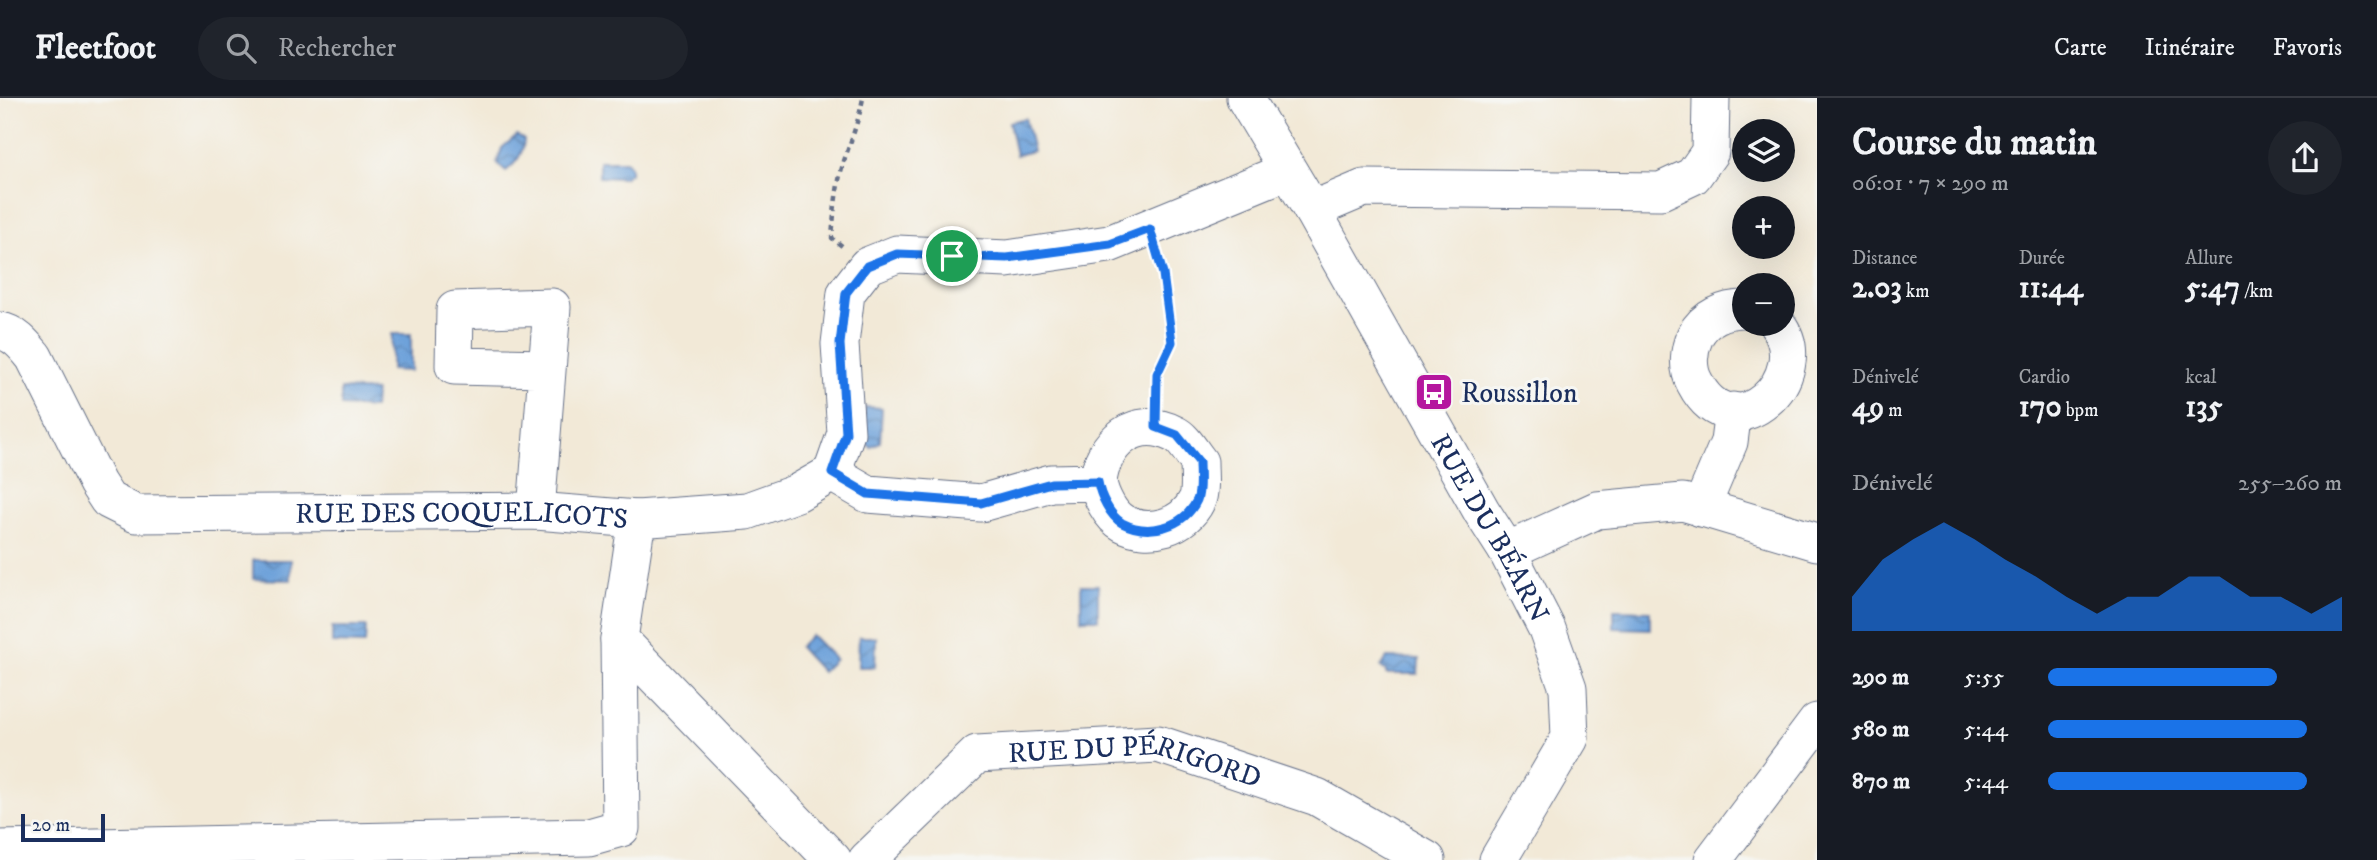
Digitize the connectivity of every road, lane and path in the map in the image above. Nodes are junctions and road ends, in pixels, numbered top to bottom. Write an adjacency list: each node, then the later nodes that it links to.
1 (863, 98): 7 (path)
2 (1245, 98): 4 (street, RUE DU BÉARN)
3 (1711, 98): 5 (street)
4 (1287, 171): 5 (street, RUE DU BÉARN); 6 (street)
5 (1312, 210): 21 (street, RUE DU BÉARN)
6 (1150, 229): 7 (street); 14 (path)
7 (867, 266): 15 (street)
8 (1732, 310): 13 (street)
9 (0, 331): 18 (street, RUE DES COQUELICOTS)
10 (1785, 336): 11 (street)
11 (1805, 363): 13 (street)
12 (547, 368): 18 (street)
13 (1733, 411): 17 (street)
14 (1156, 427): 16 (street); 16 (street)
15 (832, 473): 16 (street); 19 (street)
16 (1098, 482)
17 (1701, 508): 20 (street); 21 (street)
18 (536, 511): 19 (street, RUE DES COQUELICOTS)
19 (637, 519): 22 (street, RUE DES COQUELICOTS)
20 (1817, 542)
21 (1507, 551): 28 (street, RUE DU BÉARN)
22 (619, 639): 24 (street, RUE DES COQUELICOTS); 25 (street)
23 (1817, 722): 29 (street)
24 (0, 849)
25 (833, 860)
26 (867, 860): 27 (street, RUE DU PÉRIGORD)
27 (1427, 860)
28 (1498, 860)
29 (1713, 860)

